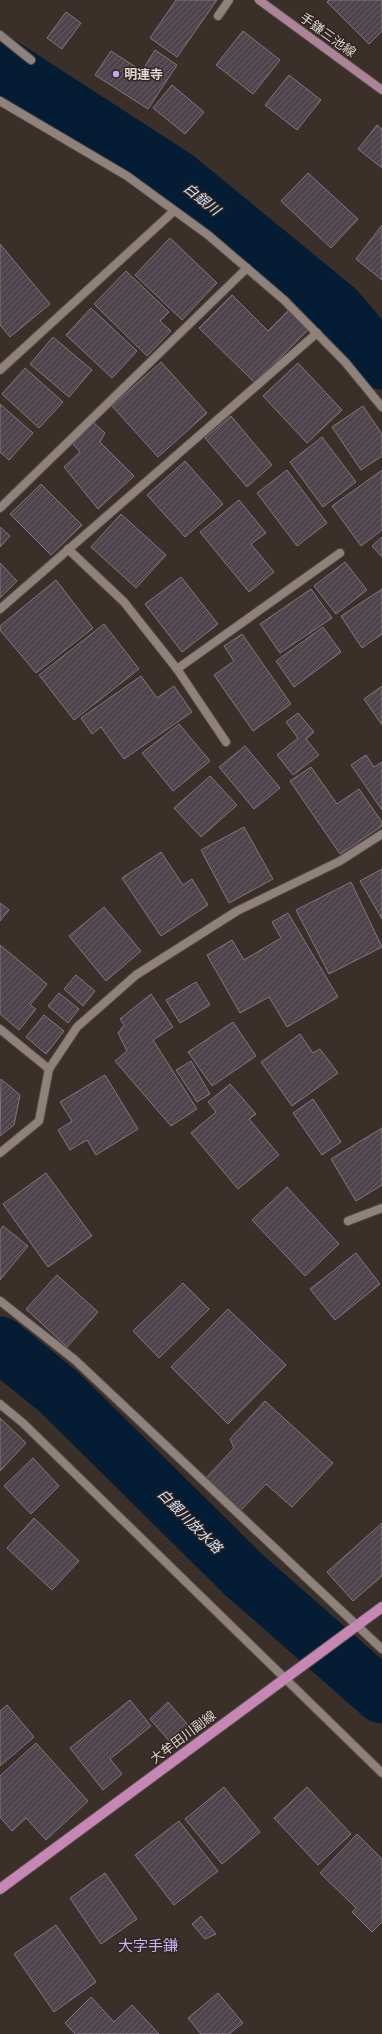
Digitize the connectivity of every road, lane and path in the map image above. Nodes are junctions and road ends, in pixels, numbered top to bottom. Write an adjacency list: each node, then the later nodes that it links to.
1 (230, 0): 3 (street)
2 (259, 0): 6 (main road, 手鎌三池線)
3 (218, 16)
4 (0, 34): 5 (street)
5 (31, 60)
6 (382, 90)
7 (0, 101): 8 (street)
8 (174, 211): 9 (street); 11 (street)
9 (247, 268): 10 (street); 13 (street)
10 (316, 333): 12 (street); 14 (street)
11 (0, 370)
12 (382, 407)
13 (0, 508)
14 (68, 549): 16 (street); 17 (street)
15 (340, 553): 17 (street)
16 (0, 609)
17 (177, 669): 18 (street)
18 (226, 742)
19 (382, 834): 21 (street)
20 (0, 1029): 21 (street)
21 (49, 1069): 22 (street)
22 (0, 1153)
23 (382, 1208): 24 (street)
24 (348, 1221)
25 (0, 1301): 28 (street)
26 (0, 1404): 30 (street)
27 (382, 1607): 28 (main road, 大牟田川副線)
28 (355, 1627): 29 (street); 30 (main road, 大牟田川副線)
29 (382, 1649)
30 (284, 1678): 31 (street); 32 (main road, 大牟田川副線)
31 (382, 1773)
32 (0, 1889)

